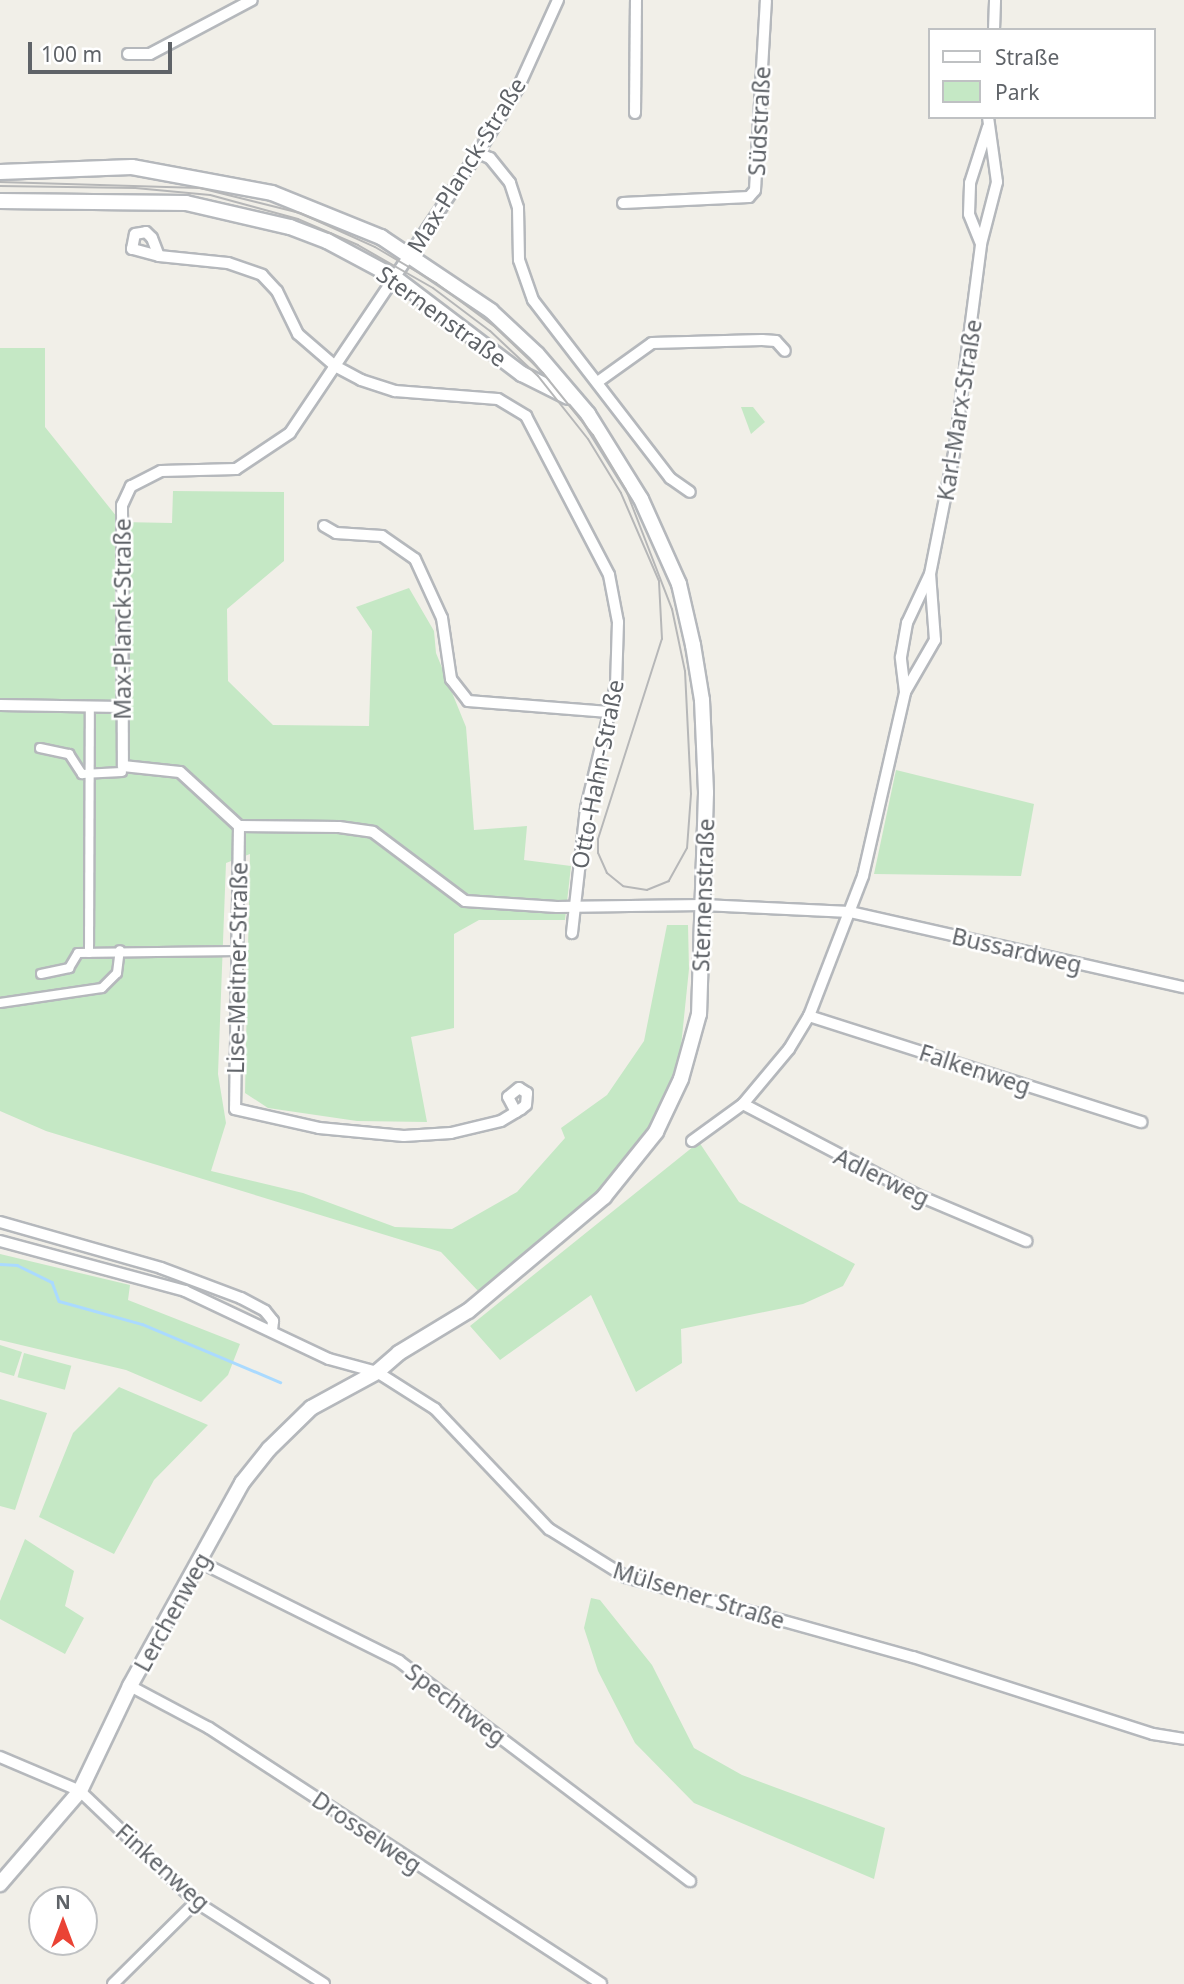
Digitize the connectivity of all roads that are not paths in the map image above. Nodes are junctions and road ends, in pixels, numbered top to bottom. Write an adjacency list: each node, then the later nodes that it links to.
1 (252, 0): 7 (street)
2 (558, 0): 10 (street, Max-Planck-Straße)
3 (636, 0): 8 (street)
4 (766, 0): 13 (street, Südstraße)
5 (995, 0): 6 (street)
6 (994, 28)
7 (128, 54)
8 (635, 113)
9 (988, 122): 14 (street, Karl-Marx-Straße); 14 (street, Karl-Marx-Straße)
10 (478, 153): 15 (street, Max-Planck-Straße); 20 (street)
11 (0, 172): 15 (street, Sternenstraße)
12 (0, 201): 17 (street, Sternenstraße)
13 (623, 203)
14 (981, 244): 24 (street, Karl-Marx-Straße)
15 (410, 253): 17 (street, Max-Planck-Straße); 21 (street, Sternenstraße)
16 (159, 256): 19 (street, Otto-Hahn-Straße)
17 (394, 277): 19 (street, Max-Planck-Straße); 21 (street, Sternenstraße)
18 (785, 351): 20 (street)
19 (335, 366): 28 (street, Max-Planck-Straße); 29 (street, Otto-Hahn-Straße)
20 (599, 381): 22 (street)
21 (588, 414): 35 (street, Sternenstraße)
22 (690, 492)
23 (324, 526): 29 (street)
24 (930, 574): 25 (street, Karl-Marx-Straße); 25 (street, Karl-Marx-Straße)
25 (905, 692): 36 (street, Karl-Marx-Straße)
26 (0, 705): 27 (street)
27 (90, 706): 28 (street); 32 (street)
28 (122, 707): 31 (street, Max-Planck-Straße)
29 (609, 712): 34 (street, Otto-Hahn-Straße)
30 (40, 748): 32 (street)
31 (123, 769): 32 (street); 33 (street)
32 (89, 772): 40 (street)
33 (239, 826): 34 (street, Bussardweg); 39 (street, Lise-Meitner-Straße)
34 (574, 904): 35 (street, Bussardweg); 37 (street, Otto-Hahn-Straße)
35 (703, 905): 36 (street, Bussardweg); 53 (street, Sternenstraße)
36 (850, 912): 42 (street, Bussardweg); 44 (street, Karl-Marx-Straße)
37 (572, 933)
38 (120, 950): 39 (street); 40 (street); 43 (street)
39 (237, 951): 46 (street, Lise-Meitner-Straße)
40 (89, 953): 41 (street)
41 (41, 974)
42 (1184, 987)
43 (0, 1003)
44 (809, 1016): 45 (street, Karl-Marx-Straße); 47 (street, Falkenweg)
45 (743, 1104): 48 (street, Karl-Marx-Straße); 51 (street, Adlerweg)
46 (516, 1112)
47 (1141, 1122)
48 (692, 1141)
49 (0, 1222): 52 (street)
50 (0, 1241): 52 (street, Mülsener Straße)
51 (1027, 1241)
52 (272, 1331): 53 (street, Mülsener Straße)
53 (376, 1372): 54 (street, Lerchenweg); 56 (street, Mülsener Straße)
54 (200, 1562): 55 (street, Lerchenweg); 59 (street, Spechtweg)
55 (130, 1686): 58 (street, Lerchenweg); 64 (street, Drosselweg)
56 (1184, 1739)
57 (0, 1757): 58 (street, Finkenweg)
58 (80, 1791): 60 (street, Lerchenweg); 61 (street, Finkenweg)
59 (690, 1881)
60 (0, 1884)
61 (196, 1902): 62 (street); 63 (street, Finkenweg)
62 (113, 1984)
63 (324, 1984)
64 (601, 1984)

